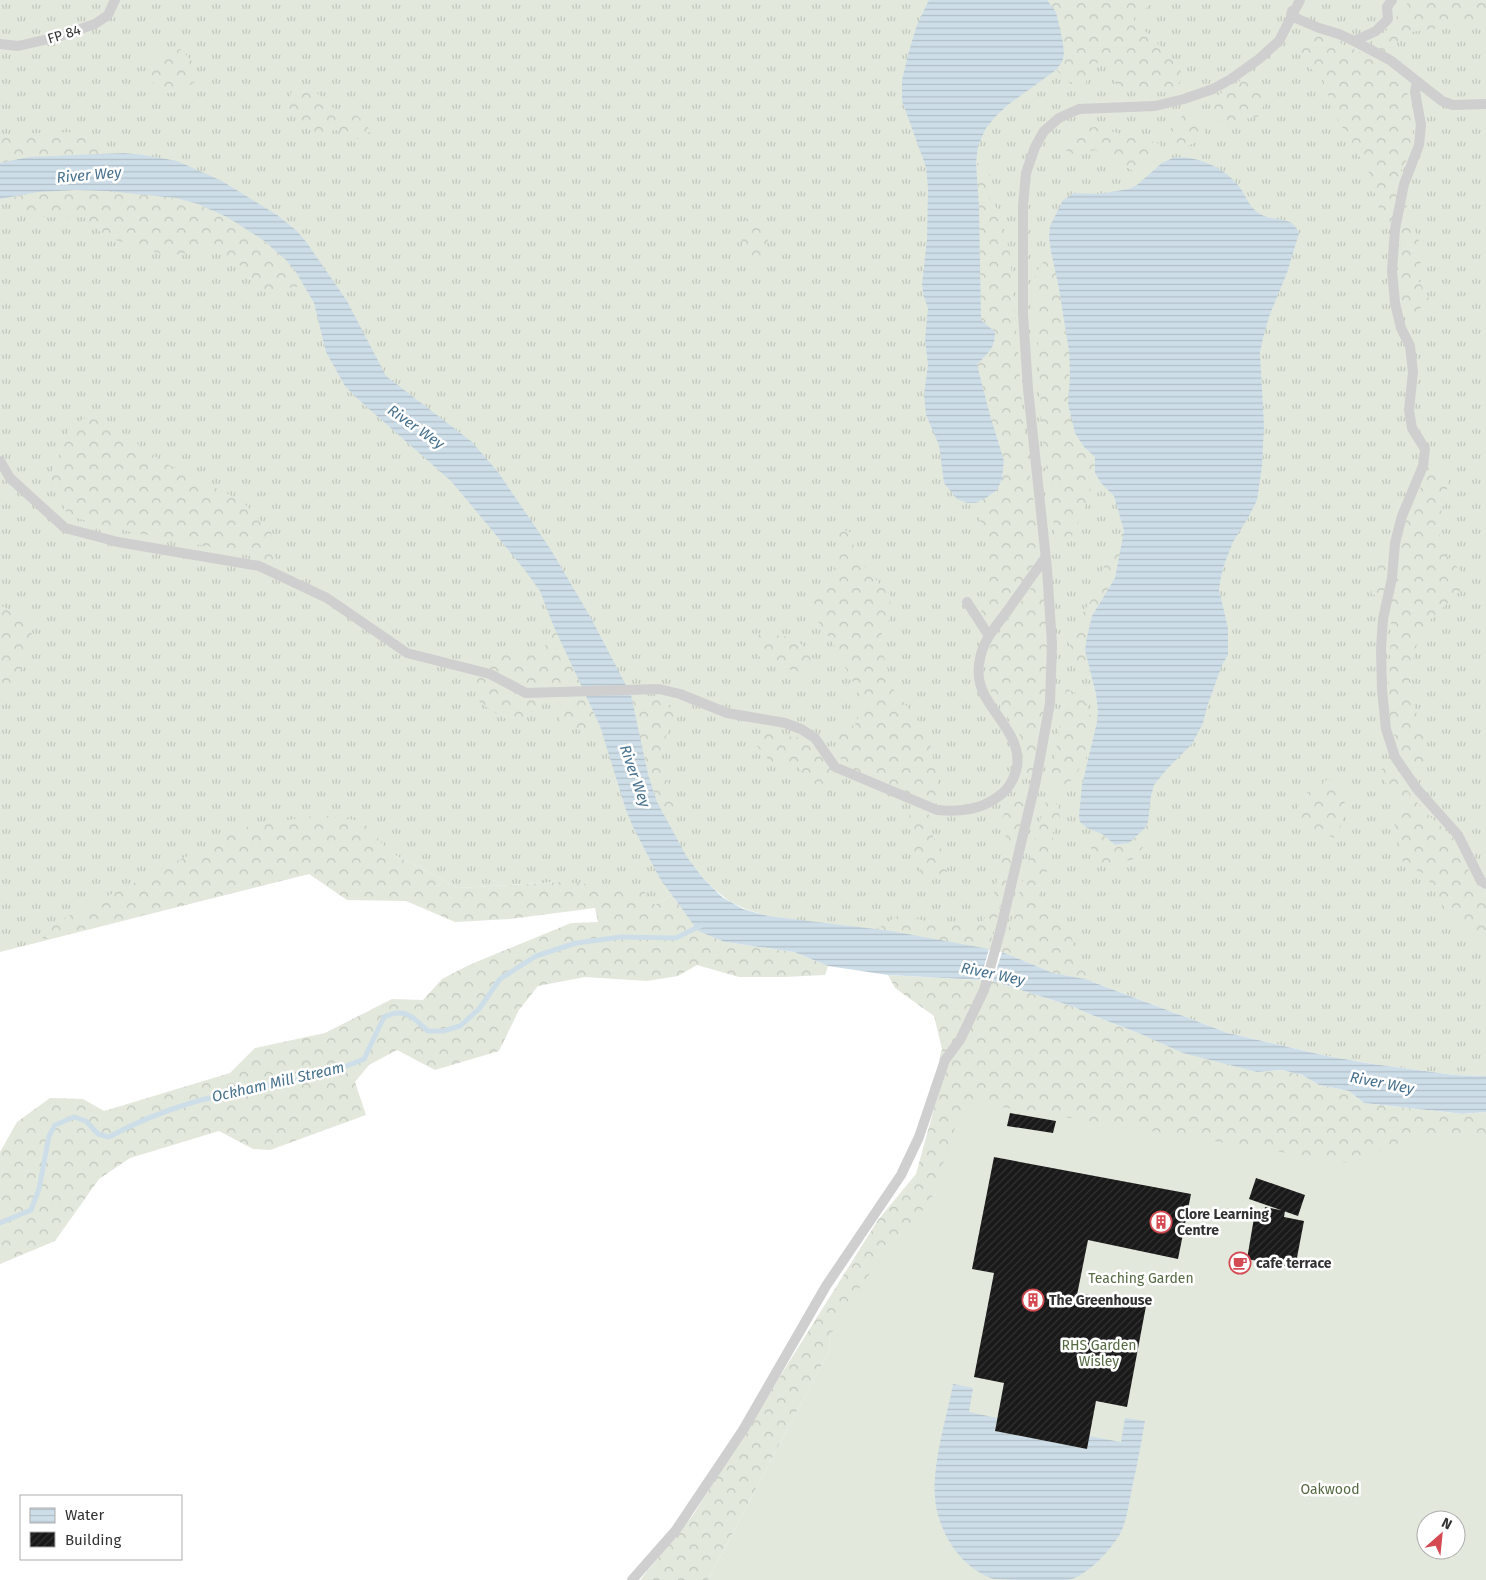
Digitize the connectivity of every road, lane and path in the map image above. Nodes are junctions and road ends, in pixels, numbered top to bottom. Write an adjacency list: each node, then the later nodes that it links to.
1 (115, 0): 7 (lane, FP 84)
2 (1293, 0): 5 (lane)
3 (1300, 0): 5 (lane)
4 (1392, 0): 6 (lane)
5 (1292, 16): 6 (lane); 11 (lane)
6 (1354, 41): 8 (lane)
7 (0, 44)
8 (1417, 81): 9 (lane); 14 (lane)
9 (1486, 104)
10 (0, 460): 13 (lane)
11 (1046, 557): 13 (lane); 15 (lane)
12 (967, 602): 13 (lane)
13 (988, 636)
14 (1486, 884)
15 (632, 1580)

